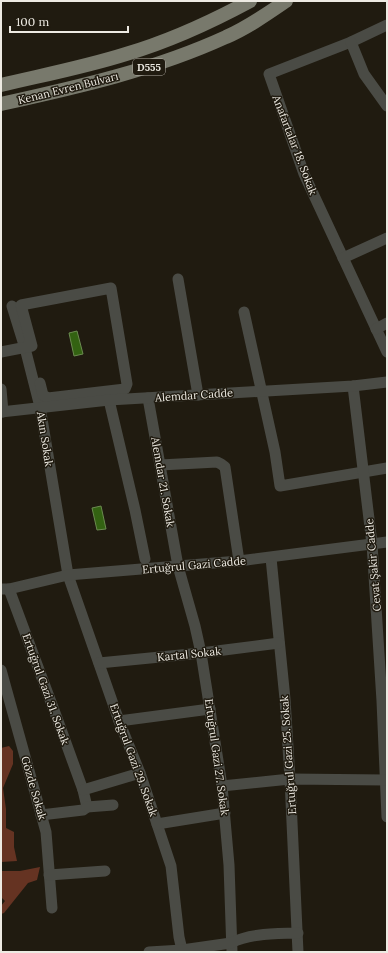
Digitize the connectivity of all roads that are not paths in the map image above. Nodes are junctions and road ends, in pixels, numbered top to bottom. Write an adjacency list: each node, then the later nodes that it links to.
1 (250, 1): 5 (main road, Kenan Evren Bulvarı / D555)
2 (286, 1): 6 (main road, Kenan Evren Bulvarı / D555)
3 (387, 25): 4 (street)
4 (351, 42): 7 (street); 9 (street, Anafartalar 18. Sokak)
5 (1, 84)
6 (1, 104)
7 (387, 106)
8 (387, 238): 9 (street)
9 (343, 258): 14 (street, Anafartalar 18. Sokak)
10 (178, 279): 22 (street)
11 (12, 306): 15 (street, Akın Sokak)
12 (244, 312): 21 (street)
13 (387, 323): 14 (street)
14 (376, 329): 17 (street, Anafartalar 18. Sokak)
15 (28, 347): 15 (street); 16 (street); 25 (street, Akın Sokak)
16 (1, 352)
17 (387, 352)
18 (387, 382): 19 (street, Alemdar Cadde)
19 (353, 386): 21 (street, Alemdar Cadde); 29 (street, Cevat Şakir Cadde)
20 (1, 389): 26 (street)
21 (260, 390): 22 (street, Alemdar Cadde); 29 (street)
22 (198, 395): 23 (street, Alemdar Cadde)
23 (148, 398): 24 (street, Alemdar Cadde); 27 (street, Alemdar 21. Sokak)
24 (108, 400): 25 (street, Alemdar Cadde); 33 (street)
25 (40, 407): 26 (street, Alemdar Cadde); 36 (street, Akın Sokak)
26 (2, 412)
27 (160, 465): 34 (street); 35 (street, Alemdar 21. Sokak)
28 (387, 468): 29 (street)
29 (363, 471): 31 (street, Cevat Şakir Cadde)
30 (387, 542): 31 (street, Ertuğrul Gazi Cadde)
31 (372, 544): 32 (street, Ertuğrul Gazi Cadde); 38 (street, Cevat Şakir Cadde)
32 (271, 558): 34 (street, Ertuğrul Gazi Cadde); 39 (street, Ertuğrul Gazi 25. Sokak)
33 (145, 559)
34 (239, 562): 35 (street, Ertuğrul Gazi Cadde)
35 (178, 566): 36 (street, Ertuğrul Gazi Cadde); 40 (street, Ertuğrul Gazi 27. Sokak)
36 (68, 575): 37 (street, Ertuğrul Gazi Cadde); 41 (street, Ertuğrul Gazi 29. Sokak)
37 (5, 589): 49 (street, Ertuğrul Gazi 31. Sokak)
38 (382, 620): 47 (street, Cevat Şakir Cadde)
39 (279, 643): 40 (street, Kartal Sokak); 46 (street, Ertuğrul Gazi 25. Sokak)
40 (201, 653): 41 (street, Kartal Sokak); 43 (street, Ertuğrul Gazi 27. Sokak)
41 (99, 663): 44 (street, Ertuğrul Gazi 29. Sokak)
42 (1, 670): 54 (street, Gözde Sokak)
43 (210, 709): 44 (street); 48 (street, Ertuğrul Gazi 27. Sokak)
44 (119, 721): 45 (street, Ertuğrul Gazi 29. Sokak)
45 (140, 773): 49 (street); 56 (street, Ertuğrul Gazi 29. Sokak)
46 (290, 779): 47 (street); 48 (street); 60 (street, Ertuğrul Gazi 25. Sokak)
47 (385, 780): 50 (street, Cevat Şakir Cadde)
48 (222, 786): 53 (street, Ertuğrul Gazi 27. Sokak)
49 (82, 790): 52 (street, Ertuğrul Gazi 31. Sokak)
50 (387, 795): 55 (street, Cevat Şakir Cadde)
51 (113, 805): 52 (street)
52 (87, 807): 54 (street)
53 (225, 813): 56 (street); 61 (street, Ertuğrul Gazi 27. Sokak)
54 (41, 815): 58 (street, Gözde Sokak)
55 (387, 817)
56 (158, 824): 62 (street, Ertuğrul Gazi 29. Sokak)
57 (105, 871): 58 (street)
58 (49, 875): 59 (street, Gözde Sokak)
59 (52, 908)
60 (298, 933): 61 (street); 64 (street, Ertuğrul Gazi 25. Sokak)
61 (231, 948): 62 (street)
62 (182, 950): 63 (street)
63 (149, 952)
64 (298, 952)

